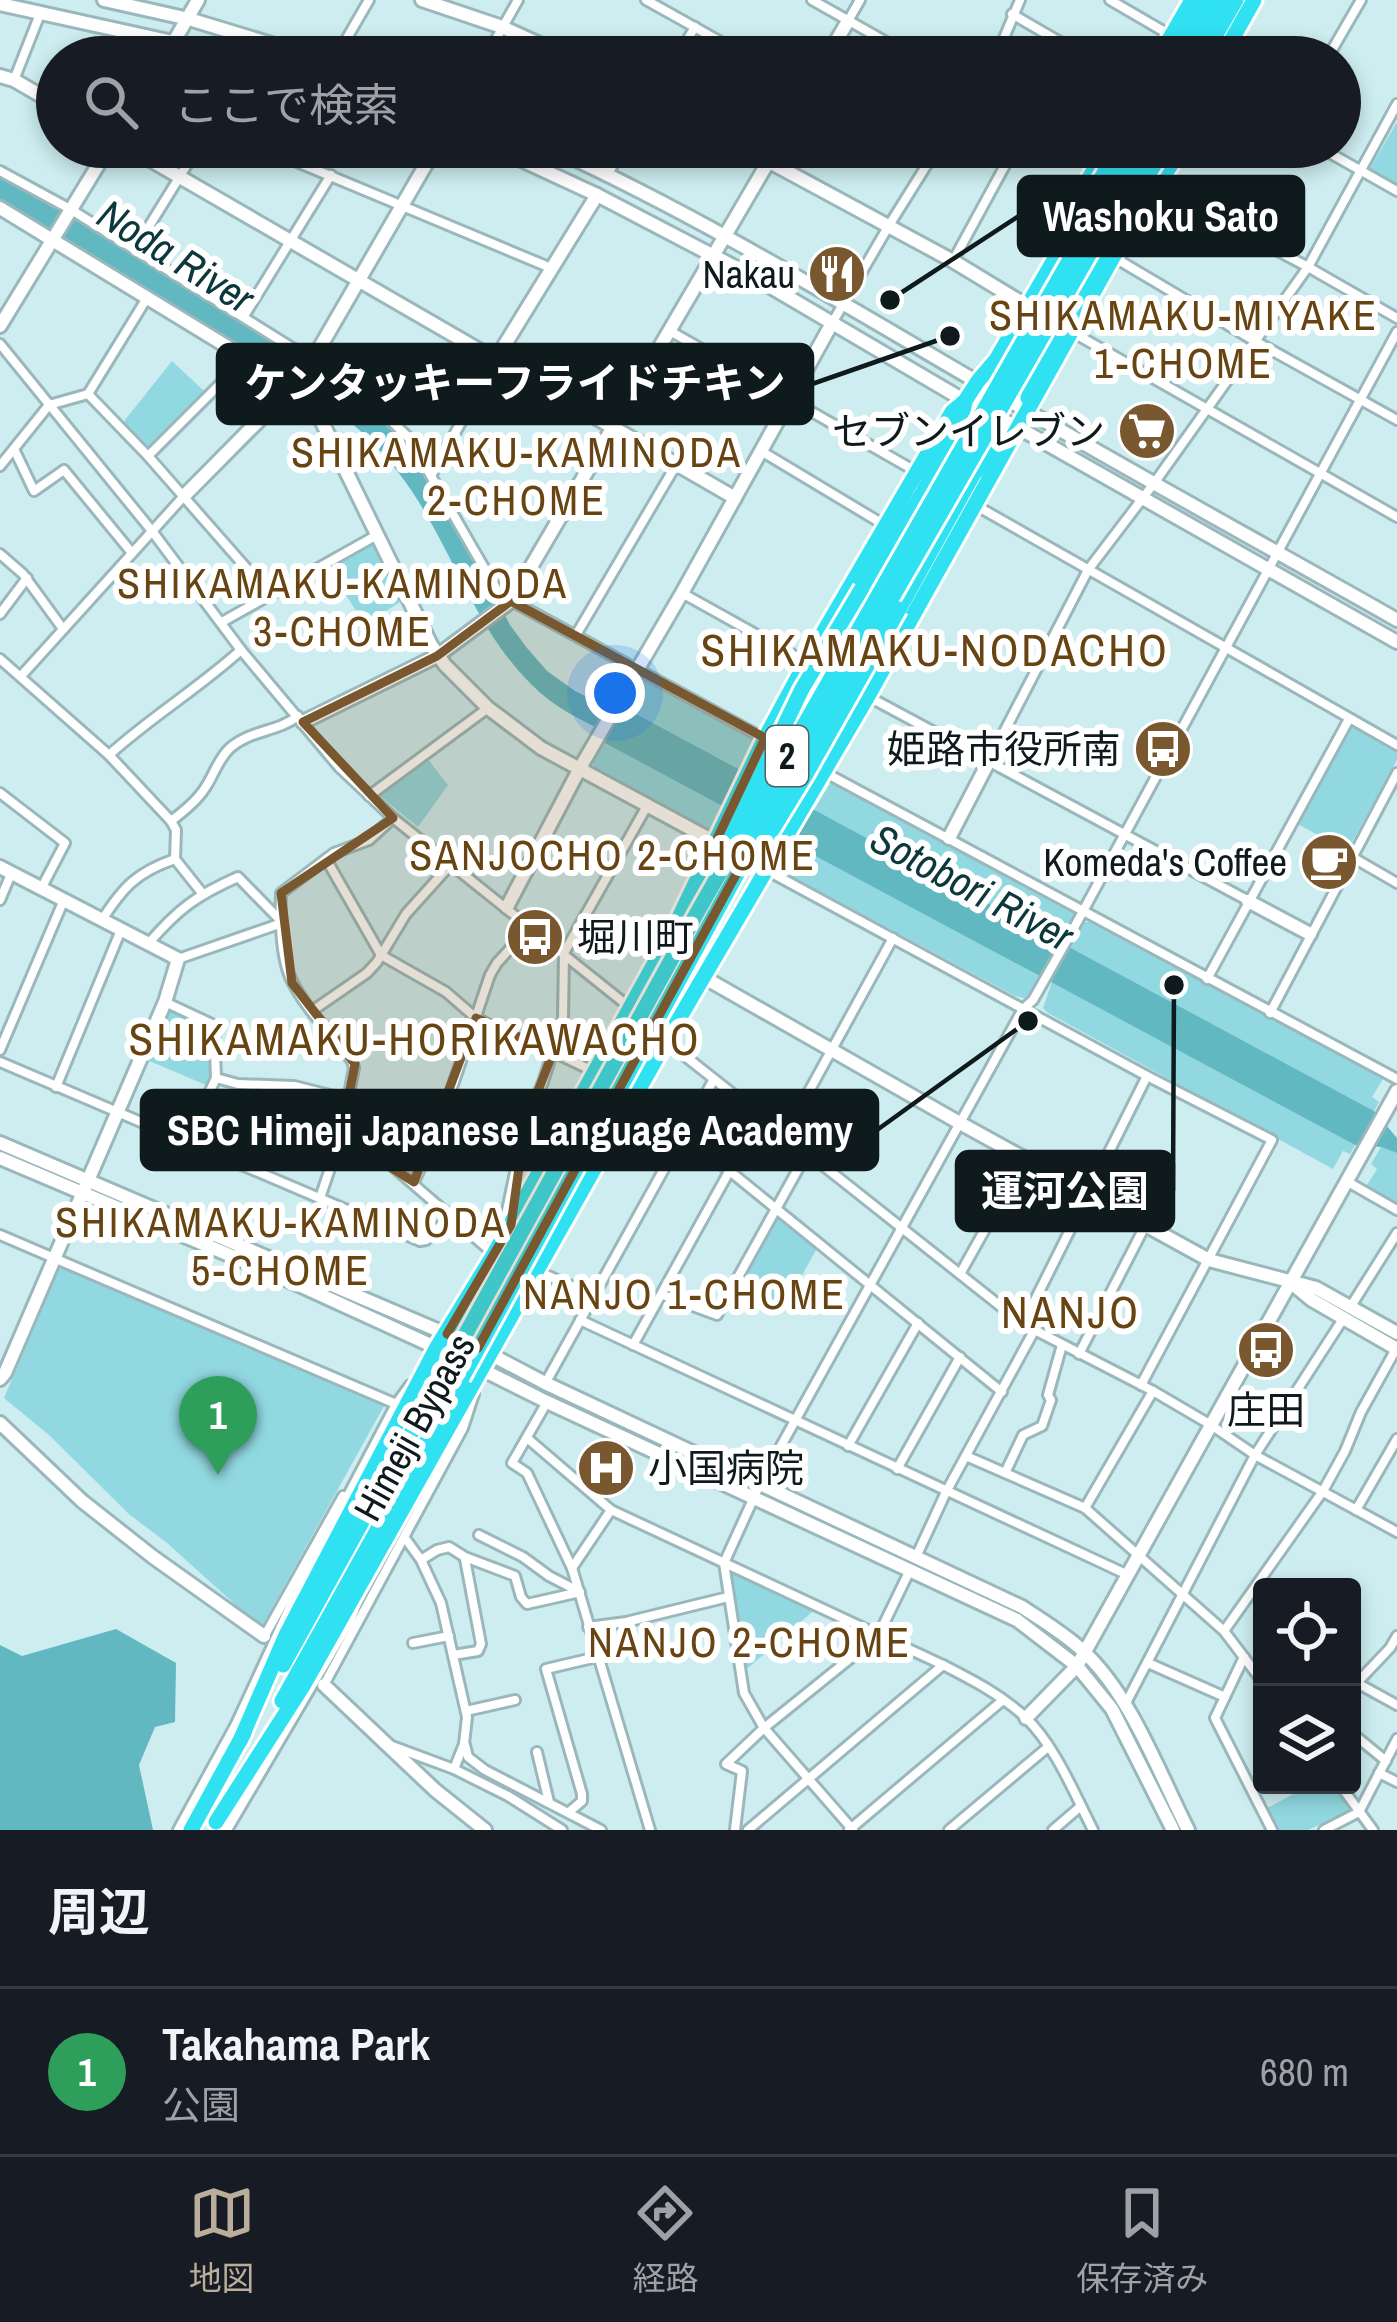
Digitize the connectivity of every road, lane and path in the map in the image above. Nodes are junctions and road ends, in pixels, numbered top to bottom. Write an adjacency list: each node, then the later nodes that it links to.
1 (104, 0): 22 (street)
2 (198, 0): 22 (street)
3 (369, 0): 29 (street)
4 (422, 0): 18 (street)
5 (518, 0): 24 (street)
6 (646, 0): 25 (street)
7 (812, 0): 23 (street)
8 (860, 0): 23 (street)
9 (1020, 0): 21 (street)
10 (1110, 0): 38 (street)
11 (1195, 0): 38 (highway); 39 (highway)
12 (1208, 0): 40 (highway)
13 (1220, 0): 41 (highway)
14 (1236, 0): 42 (highway)
15 (1250, 0): 43 (highway)
16 (1263, 0): 44 (highway)
17 (1361, 0): 45 (street)
18 (442, 3): 24 (street)
19 (0, 4): 20 (street)
20 (40, 13): 26 (street); 46 (street)
21 (1012, 14): 36 (street); 37 (street)
22 (189, 19): 27 (street); 28 (street)
23 (848, 20): 34 (street); 35 (street)
24 (502, 27): 30 (street); 31 (street)
25 (695, 27): 32 (street); 33 (street)
26 (146, 36)
27 (178, 36)
28 (245, 36)
29 (348, 36)
30 (497, 36)
31 (522, 36)
32 (690, 36)
33 (711, 36)
34 (839, 36)
35 (876, 36)
36 (1004, 36)
37 (1050, 36)
38 (1172, 36)
39 (1175, 36)
40 (1180, 36)
41 (1199, 36)
42 (1215, 36)
43 (1230, 36)
44 (1243, 36)
45 (1340, 36)
46 (7, 78): 47 (street)
47 (36, 94)
48 (1397, 104): 69 (street)
49 (96, 168): 78 (street)
50 (166, 168): 73 (street)
51 (187, 168): 73 (street)
52 (318, 168): 72 (street)
53 (423, 168): 77 (street)
54 (539, 168): 76 (street)
55 (595, 168): 71 (street)
56 (611, 168): 71 (street)
57 (765, 168): 81 (street)
58 (782, 168): 80 (street)
59 (925, 168): 80 (street)
60 (1003, 168): 87 (street)
61 (1094, 168): 92 (highway)
62 (1107, 168): 106 (highway, bridge)
63 (1122, 168): 191 (highway, Himeji Bypass / 2, bridge)
64 (1127, 168): 74 (street)
65 (1139, 168): 180 (highway, Himeji Bypass / 2, bridge)
66 (1155, 168): 85 (highway, bridge)
67 (1169, 168): 74 (highway)
68 (1357, 168): 69 (street)
69 (1361, 170): 75 (street); 88 (street)
70 (0, 171): 78 (street)
71 (608, 174): 81 (street)
72 (331, 175): 77 (street); 83 (street)
73 (182, 177): 83 (street); 84 (street)
74 (1158, 187): 85 (highway); 88 (street)
75 (1397, 190)
76 (597, 195): 86 (street); 89 (street)
77 (401, 204): 89 (street); 90 (street)
78 (70, 209): 82 (street); 84 (street)
79 (3, 216): 82 (street)
80 (888, 227): 87 (street); 93 (street)
81 (726, 236): 86 (street); 93 (street)
82 (52, 238): 91 (street); 97 (street)
83 (290, 241): 90 (street); 94 (street)
84 (135, 249): 94 (street)
85 (1111, 249): 99 (highway); 101 (street); 114 (highway)
86 (714, 256): 96 (street); 98 (street)
87 (952, 261): 92 (street)
88 (1308, 267): 95 (street); 101 (street)
89 (550, 268): 104 (street)
90 (359, 280): 104 (street); 105 (street)
91 (147, 298): 103 (street); 108 (street)
92 (1019, 301): 106 (highway)
93 (843, 304): 96 (street); 106 (street)
94 (244, 316): 105 (street)
95 (1397, 318)
96 (831, 325): 109 (street); 111 (street)
97 (0, 326)
98 (670, 331): 109 (street); 116 (street)
99 (1071, 332): 113 (street); 114 (highway)
100 (1397, 332): 110 (street)
101 (1255, 341): 110 (street); 113 (street)
102 (0, 344): 112 (street)
103 (246, 358): 107 (street); 120 (street)
104 (496, 359): 116 (street); 123 (street)
105 (312, 361): 107 (street); 123 (street)
106 (978, 381): 111 (highway); 114 (street)
107 (293, 386): 127 (street); 134 (street)
108 (88, 394): 112 (street); 120 (street)
109 (788, 400): 119 (street); 124 (street)
110 (1361, 400): 115 (street); 125 (street)
111 (965, 401): 117 (street); 124 (highway); 191 (highway, bridge)
112 (49, 405): 118 (street); 133 (street)
113 (1207, 409): 125 (street); 126 (street)
114 (1026, 410): 117 (highway); 126 (street)
115 (1397, 419)
116 (614, 426): 121 (street); 143 (street)
117 (1017, 427): 129 (street); 130 (highway); 180 (highway, bridge)
118 (14, 449): 122 (street); 136 (street)
119 (761, 451): 128 (street); 132 (street)
120 (148, 456): 127 (street)
121 (677, 464): 128 (street); 148 (street)
122 (0, 466)
123 (432, 473): 143 (street)
124 (918, 473): 132 (highway)
125 (1320, 474): 131 (street); 135 (street)
126 (1155, 482): 129 (street); 135 (street)
127 (184, 496): 133 (street); 142 (street)
128 (735, 498): 141 (street)
129 (1142, 498): 138 (street); 139 (street)
130 (974, 504): 139 (street); 157 (highway)
131 (1397, 517)
132 (887, 526): 154 (highway)
133 (152, 531): 136 (street); 146 (street)
134 (377, 535): 142 (street); 152 (street)
135 (1277, 551): 138 (street); 145 (street)
136 (132, 553): 147 (street)
137 (0, 554): 140 (street)
138 (1267, 569): 149 (street); 150 (street)
139 (1088, 570): 150 (street); 164 (street)
140 (27, 578): 144 (street); 147 (street)
141 (682, 593): 154 (street); 155 (street)
142 (269, 594): 146 (street)
143 (508, 603): 148 (street); 152 (street)
144 (0, 614)
145 (1397, 620)
146 (222, 622): 151 (street)
147 (63, 628): 156 (street)
148 (576, 635): 155 (street)
149 (1397, 643)
150 (1225, 646): 160 (street); 174 (street)
151 (242, 650): 159 (street); 163 (street)
152 (437, 656): 158 (street); 159 (street)
153 (0, 658): 156 (street)
154 (806, 662): 161 (highway)
155 (637, 671): 161 (street); 165 (street)
156 (21, 676): 163 (street)
157 (868, 696): 164 (street); 166 (highway)
158 (488, 708): 165 (street); 169 (street)
159 (301, 718): 169 (street); 172 (street)
160 (1349, 719): 162 (street); 187 (street)
161 (762, 744): 166 (street); 173 (highway)
162 (1397, 745)
163 (109, 755): 172 (street)
164 (989, 761): 174 (street); 175 (street)
165 (580, 768): 170 (street); 189 (street)
166 (822, 771): 175 (street); 182 (highway)
167 (1397, 772): 176 (street)
168 (0, 793): 184 (street)
169 (369, 796): 171 (street)
170 (647, 805): 173 (street); 199 (street)
171 (393, 818): 178 (street); 179 (street)
172 (171, 821): 177 (street)
173 (719, 835): 182 (street); 205 (highway)
174 (1123, 835): 187 (street); 190 (street)
175 (949, 838): 190 (street)
176 (1352, 857): 183 (street); 196 (street)
177 (175, 859): 185 (street); 192 (street)
178 (326, 859): 193 (street); 200 (street)
179 (451, 864): 189 (street); 200 (street)
180 (740, 868): 269 (highway, Himeji Bypass / 2, bridge)
181 (6, 870): 184 (street); 186 (street)
182 (767, 870): 197 (street); 202 (highway)
183 (1397, 883)
184 (41, 889): 188 (street)
185 (202, 893): 193 (street); 198 (street)
186 (0, 900)
187 (1248, 901): 196 (street); 203 (street)
188 (63, 902): 192 (street); 211 (street)
189 (507, 908): 194 (street)
190 (1082, 910): 203 (street); 206 (street)
191 (698, 911): 269 (highway, Himeji Bypass / 2, bridge)
192 (102, 920): 195 (street)
193 (282, 922): 201 (street); 207 (street)
194 (531, 926): 199 (street); 209 (street)
195 (121, 930): 198 (street); 220 (street)
196 (1310, 934): 208 (street)
197 (893, 938): 206 (street); 212 (street)
198 (148, 944): 201 (street)
199 (564, 953): 205 (street); 213 (street)
200 (381, 955): 207 (street); 209 (street)
201 (178, 959): 204 (street)
202 (705, 978): 210 (highway); 212 (street)
203 (1207, 979): 208 (street)
204 (165, 1002): 217 (street); 223 (street)
205 (629, 1007): 215 (highway)
206 (1023, 1009): 216 (street); 224 (street)
207 (312, 1011): 222 (street)
208 (1270, 1013): 219 (street)
209 (476, 1018): 213 (street); 234 (street)
210 (666, 1041): 218 (street); 250 (highway)
211 (0, 1050)
212 (832, 1051): 224 (street); 226 (street)
213 (553, 1052): 215 (street); 243 (street)
214 (0, 1062): 220 (street)
215 (594, 1072): 243 (highway)
216 (1147, 1076): 237 (street); 249 (street)
217 (216, 1078): 222 (street); 228 (street)
218 (714, 1079): 225 (street); 226 (street)
219 (1397, 1079)
220 (56, 1087): 223 (street)
221 (1395, 1095): 235 (street)
222 (350, 1100): 227 (street)
223 (116, 1113): 228 (street); 236 (street)
224 (958, 1122): 232 (street); 244 (street)
225 (684, 1134): 233 (street); 255 (street)
226 (785, 1135): 230 (street)
227 (341, 1136): 234 (street); 238 (street)
228 (186, 1142): 238 (street)
229 (0, 1143): 236 (street)
230 (807, 1153): 239 (street); 244 (street)
231 (0, 1158): 236 (street)
232 (1025, 1158): 237 (street); 251 (street)
233 (730, 1170): 239 (street); 254 (street)
234 (414, 1182): 241 (street)
235 (1348, 1182): 240 (street); 252 (street)
236 (84, 1187): 248 (street); 262 (street)
237 (1088, 1191): 242 (street); 259 (street)
238 (320, 1198): 241 (street)
239 (776, 1207): 253 (street); 254 (street)
240 (1397, 1210)
241 (451, 1216): 247 (street)
242 (1146, 1224): 249 (street); 266 (street)
243 (511, 1225): 247 (highway)
244 (902, 1227): 251 (street); 253 (street)
245 (1397, 1234): 256 (street)
246 (0, 1236): 248 (street)
247 (494, 1254): 262 (highway)
248 (54, 1258): 270 (street); 276 (street)
249 (1209, 1260): 252 (street); 272 (street)
250 (536, 1271): 255 (street); 268 (highway)
251 (960, 1274): 259 (street)
252 (1289, 1282): 256 (street); 279 (street)
253 (869, 1283): 258 (street); 277 (street)
254 (663, 1294): 263 (street)
255 (594, 1296): 257 (street)
256 (1347, 1312): 261 (street); 265 (street); 284 (street)
257 (580, 1320): 263 (street); 271 (street)
258 (918, 1323): 267 (street); 282 (street)
259 (1023, 1324): 260 (street)
260 (1034, 1331): 264 (street); 273 (street)
261 (1397, 1333)
262 (442, 1340): 268 (street); 276 (street); 298 (highway)
263 (633, 1345): 277 (street)
264 (1062, 1346): 266 (street); 287 (street)
265 (1397, 1348): 289 (street)
266 (1079, 1354): 272 (street)
267 (960, 1357): 273 (street); 286 (street)
268 (486, 1362): 271 (street); 275 (street); 297 (street); 328 (highway)
269 (454, 1373): 328 (highway, Himeji Bypass / 2)
270 (0, 1379)
271 (545, 1383): 288 (street)
272 (1142, 1385): 274 (street)
273 (1002, 1391): 285 (street)
274 (1154, 1391): 279 (street); 292 (street)
275 (547, 1402): 280 (street); 291 (street)
276 (395, 1404): 283 (street)
277 (794, 1422): 282 (street); 288 (street)
278 (0, 1423): 312 (street)
279 (1211, 1424): 284 (street); 299 (street)
280 (526, 1438): 293 (street); 304 (street)
281 (1397, 1438): 294 (street)
282 (848, 1446): 286 (street)
283 (375, 1447): 308 (street); 312 (street)
284 (1255, 1455): 289 (street); 307 (street)
285 (967, 1456): 287 (street); 290 (street)
286 (898, 1469): 290 (street)
287 (1005, 1473): 292 (street)
288 (761, 1482): 291 (street); 303 (street)
289 (1323, 1491): 294 (street); 311 (street)
290 (946, 1492): 303 (street); 305 (street)
291 (753, 1496): 302 (street); 303 (street)
292 (1085, 1508): 299 (street)
293 (610, 1510): 302 (street); 304 (street)
294 (1356, 1510): 295 (street)
295 (1396, 1530)
296 (479, 1535): 306 (street)
297 (405, 1538): 301 (street); 326 (street)
298 (331, 1551): 308 (highway); 328 (highway)
299 (1139, 1555): 305 (street); 307 (street)
300 (465, 1557): 301 (street); 306 (street); 318 (street)
301 (421, 1560): 313 (street)
302 (724, 1563): 309 (street); 314 (street)
303 (913, 1563): 314 (street); 317 (street); 323 (street)
304 (572, 1568): 306 (street)
305 (1128, 1575): 317 (street)
306 (580, 1592): 310 (street)
307 (1183, 1593): 311 (street); 321 (street)
308 (296, 1596): 328 (street)
309 (728, 1597): 310 (street); 336 (street)
310 (588, 1627): 319 (street)
311 (1223, 1631): 320 (street)
312 (264, 1636)
313 (448, 1636): 316 (street); 318 (street)
314 (878, 1636): 322 (street); 336 (street)
315 (1397, 1636): 325 (street)
316 (413, 1643)
317 (1085, 1652): 323 (street); 332 (street)
318 (453, 1655): 334 (street)
319 (597, 1657): 351 (street); 360 (street)
320 (1244, 1657): 324 (street); 329 (street)
321 (1148, 1663): 329 (street); 332 (street)
322 (944, 1665): 331 (street); 346 (street)
323 (1077, 1666): 335 (street); 366 (street)
324 (1253, 1669)
325 (1361, 1678)
326 (324, 1685): 340 (street)
327 (1356, 1686): 333 (street)
328 (280, 1688): 353 (highway); 355 (street); 356 (highway)
329 (1225, 1697): 368 (street)
330 (509, 1698): 334 (street)
331 (1003, 1700): 335 (street); 354 (street)
332 (1125, 1705): 367 (street)
333 (1397, 1705)
334 (466, 1711): 339 (street)
335 (1026, 1718): 341 (street)
336 (764, 1728): 346 (street); 361 (street)
337 (1397, 1739): 343 (street)
338 (1361, 1740): 343 (street)
339 (464, 1744): 344 (street); 349 (street)
340 (390, 1745): 344 (street); 357 (street)
341 (1048, 1747): 350 (street); 363 (street)
342 (537, 1752): 349 (street)
343 (1386, 1761): 345 (street)
344 (454, 1769): 358 (street)
345 (1379, 1773): 347 (street); 352 (street)
346 (808, 1780): 354 (street); 362 (street)
347 (1397, 1782)
348 (1346, 1794): 352 (street)
349 (550, 1803): 351 (street)
350 (1081, 1806): 364 (street); 365 (street)
351 (569, 1812): 359 (street)
352 (1359, 1812): 369 (street); 370 (street)
353 (218, 1827)
354 (851, 1829)
355 (178, 1830)
356 (191, 1830)
357 (485, 1830)
358 (562, 1830)
359 (601, 1830)
360 (650, 1830)
361 (735, 1830)
362 (748, 1830)
363 (950, 1830)
364 (1053, 1830)
365 (1093, 1830)
366 (1173, 1830)
367 (1188, 1830)
368 (1272, 1830)
369 (1324, 1830)
370 (1373, 1830)

